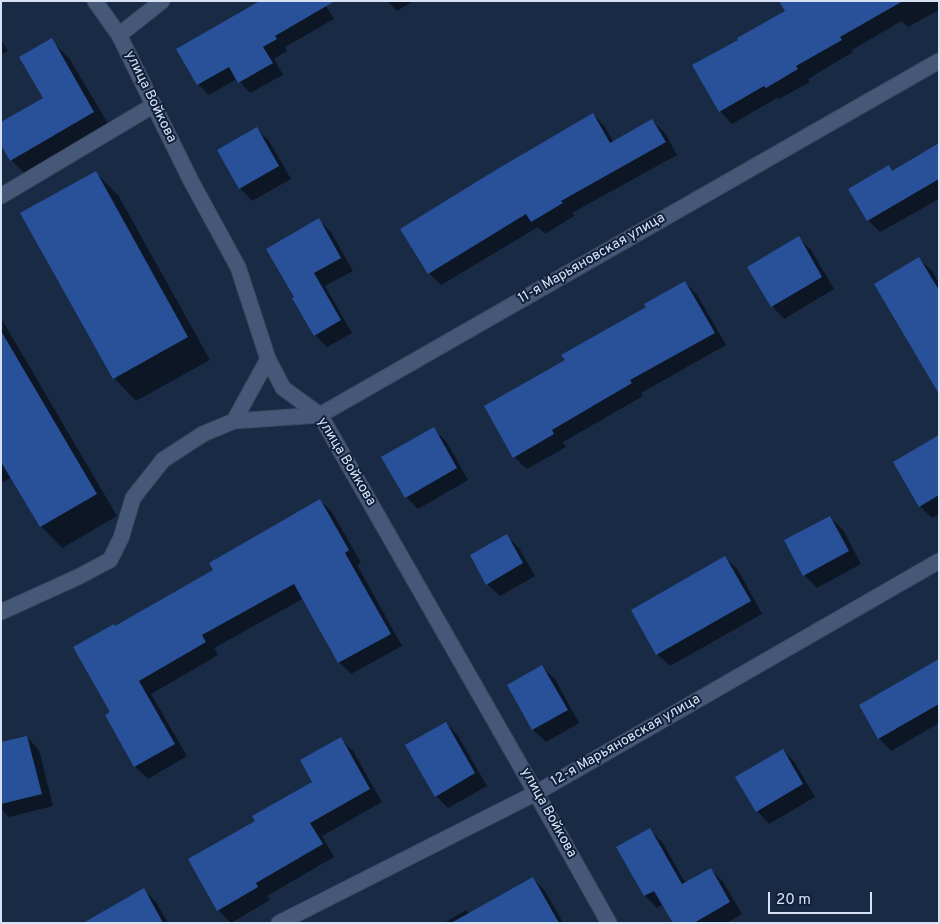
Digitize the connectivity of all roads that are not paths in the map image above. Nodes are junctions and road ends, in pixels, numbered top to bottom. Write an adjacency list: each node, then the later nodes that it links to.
1 (95, 1): 3 (street, улица Войкова)
2 (162, 1): 3 (street)
3 (119, 35): 5 (street, улица Войкова)
4 (939, 61): 8 (street, 11-я Марьяновская улица)
5 (154, 105): 6 (street); 7 (street, улица Войкова)
6 (1, 196)
7 (268, 359): 8 (street, улица Войкова); 9 (street)
8 (320, 415): 9 (street, 11-я Марьяновская улица); 12 (street, улица Войкова)
9 (234, 421): 11 (street, 11-я Марьяновская улица)
10 (939, 561): 12 (street, 12-я Марьяновская улица)
11 (1, 612)
12 (536, 793): 13 (street, 12-я Марьяновская улица); 14 (street, улица Войкова)
13 (279, 923)
14 (609, 923)

